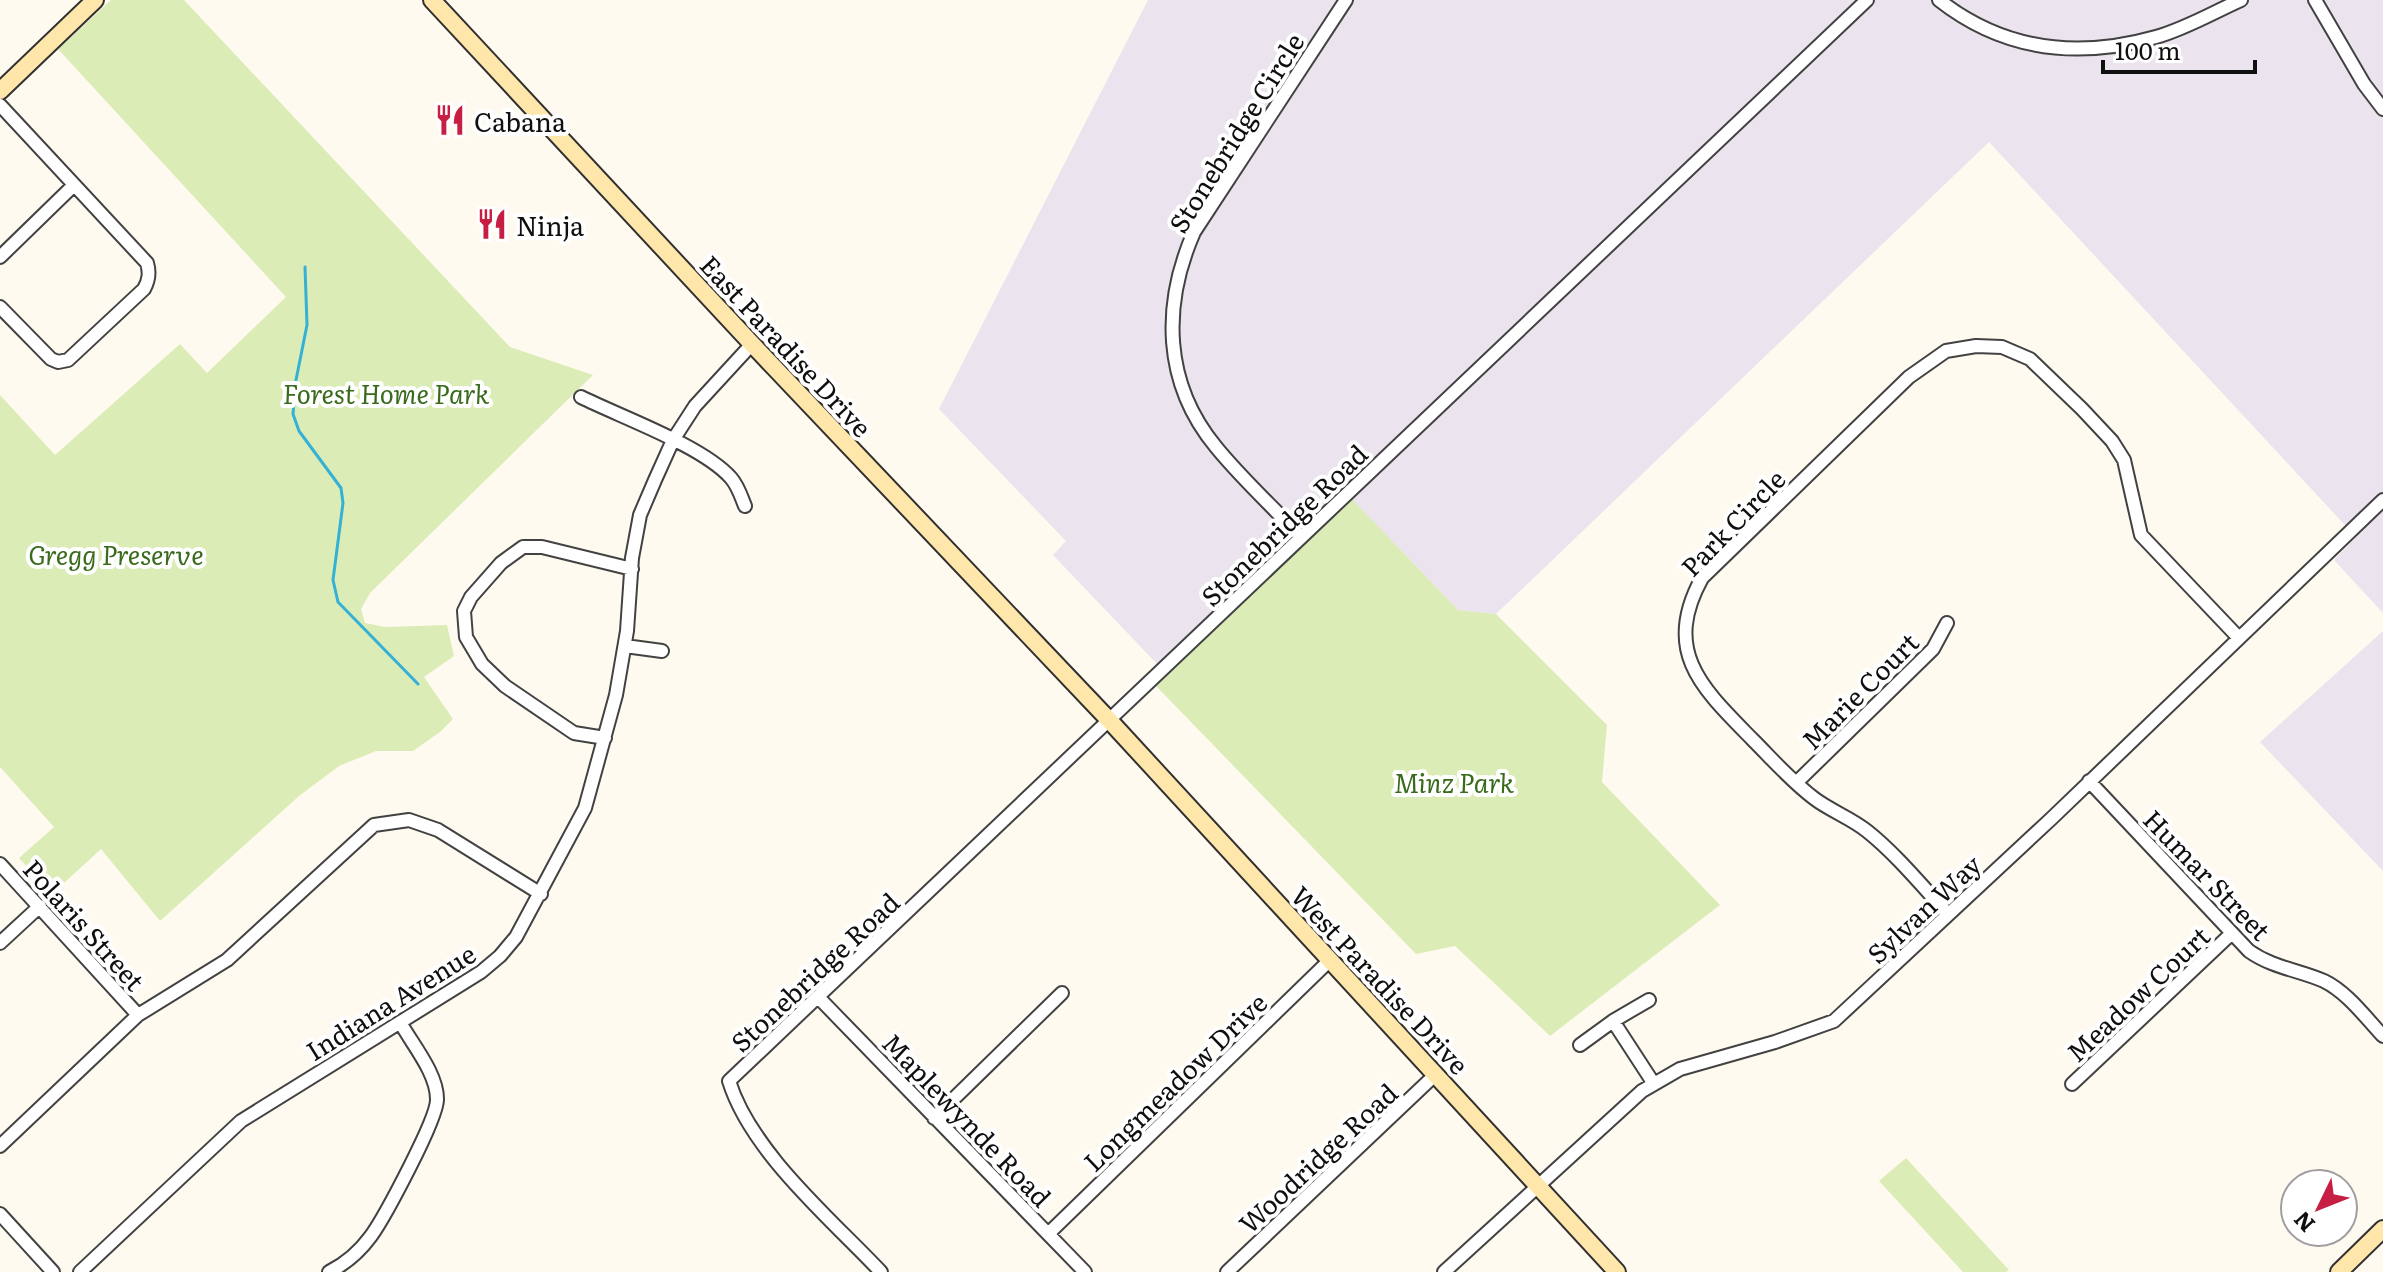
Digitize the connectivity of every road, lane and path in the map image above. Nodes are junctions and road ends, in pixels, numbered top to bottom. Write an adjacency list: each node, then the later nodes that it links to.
1 (95, 0): 8 (street)
2 (432, 0): 14 (street, East Paradise Drive)
3 (1346, 0): 19 (street, Stonebridge Circle)
4 (1867, 0): 19 (street, Stonebridge Road)
5 (1939, 0): 6 (street)
6 (2241, 0)
7 (2315, 0): 10 (street)
8 (0, 91)
9 (0, 105): 11 (street)
10 (2383, 109)
11 (74, 185): 12 (street); 13 (street)
12 (0, 257)
13 (0, 307)
14 (752, 344): 16 (street, Indiana Avenue); 25 (street, East Paradise Drive)
15 (581, 397): 16 (street)
16 (673, 440): 18 (street); 20 (street, Indiana Avenue)
17 (2383, 500): 22 (street, Sylvan Way)
18 (745, 506)
19 (1301, 537): 25 (street, Stonebridge Road)
20 (632, 569): 23 (street, Indiana Avenue); 26 (street)
21 (1947, 623): 28 (street, Marie Court)
22 (2238, 637): 27 (street, Sylvan Way); 28 (street, Park Circle)
23 (625, 646): 24 (street); 26 (street, Indiana Avenue)
24 (662, 651)
25 (1109, 720): 35 (street, West Paradise Drive); 37 (street, Stonebridge Road)
26 (605, 738): 30 (street, Indiana Avenue)
27 (2089, 781): 32 (street, Sylvan Way); 33 (street, Humar Street)
28 (1796, 783): 32 (street, Park Circle)
29 (0, 864): 31 (street, Polaris Street)
30 (541, 894): 39 (street); 41 (street, Indiana Avenue)
31 (40, 906): 34 (street); 39 (street, Polaris Street)
32 (1948, 914): 45 (street, Sylvan Way)
33 (2232, 933): 42 (street, Humar Street); 46 (street, Meadow Court)
34 (0, 943)
35 (1330, 960): 44 (street, West Paradise Drive); 52 (street, Longmeadow Drive)
36 (1062, 993): 47 (street)
37 (819, 998): 47 (street, Maplewynde Road); 56 (street, Stonebridge Road)
38 (1649, 1000): 40 (street)
39 (138, 1015): 48 (street)
40 (1613, 1021): 43 (street); 45 (street)
41 (400, 1022): 54 (street, Indiana Avenue); 55 (street)
42 (2383, 1036)
43 (1580, 1045)
44 (1436, 1074): 49 (street, West Paradise Drive); 58 (street, Woodridge Road)
45 (1654, 1084): 49 (street, Sylvan Way)
46 (2072, 1084)
47 (934, 1118): 52 (street, Maplewynde Road)
48 (0, 1146)
49 (1537, 1185): 59 (street, Sylvan Way); 60 (street, West Paradise Drive)
50 (0, 1214): 53 (street)
51 (2383, 1229): 61 (street)
52 (1049, 1233): 57 (street, Maplewynde Road)
53 (53, 1272)
54 (80, 1272)
55 (329, 1272)
56 (881, 1272)
57 (1085, 1272)
58 (1227, 1272)
59 (1444, 1272)
60 (1617, 1272)
61 (2339, 1272)

